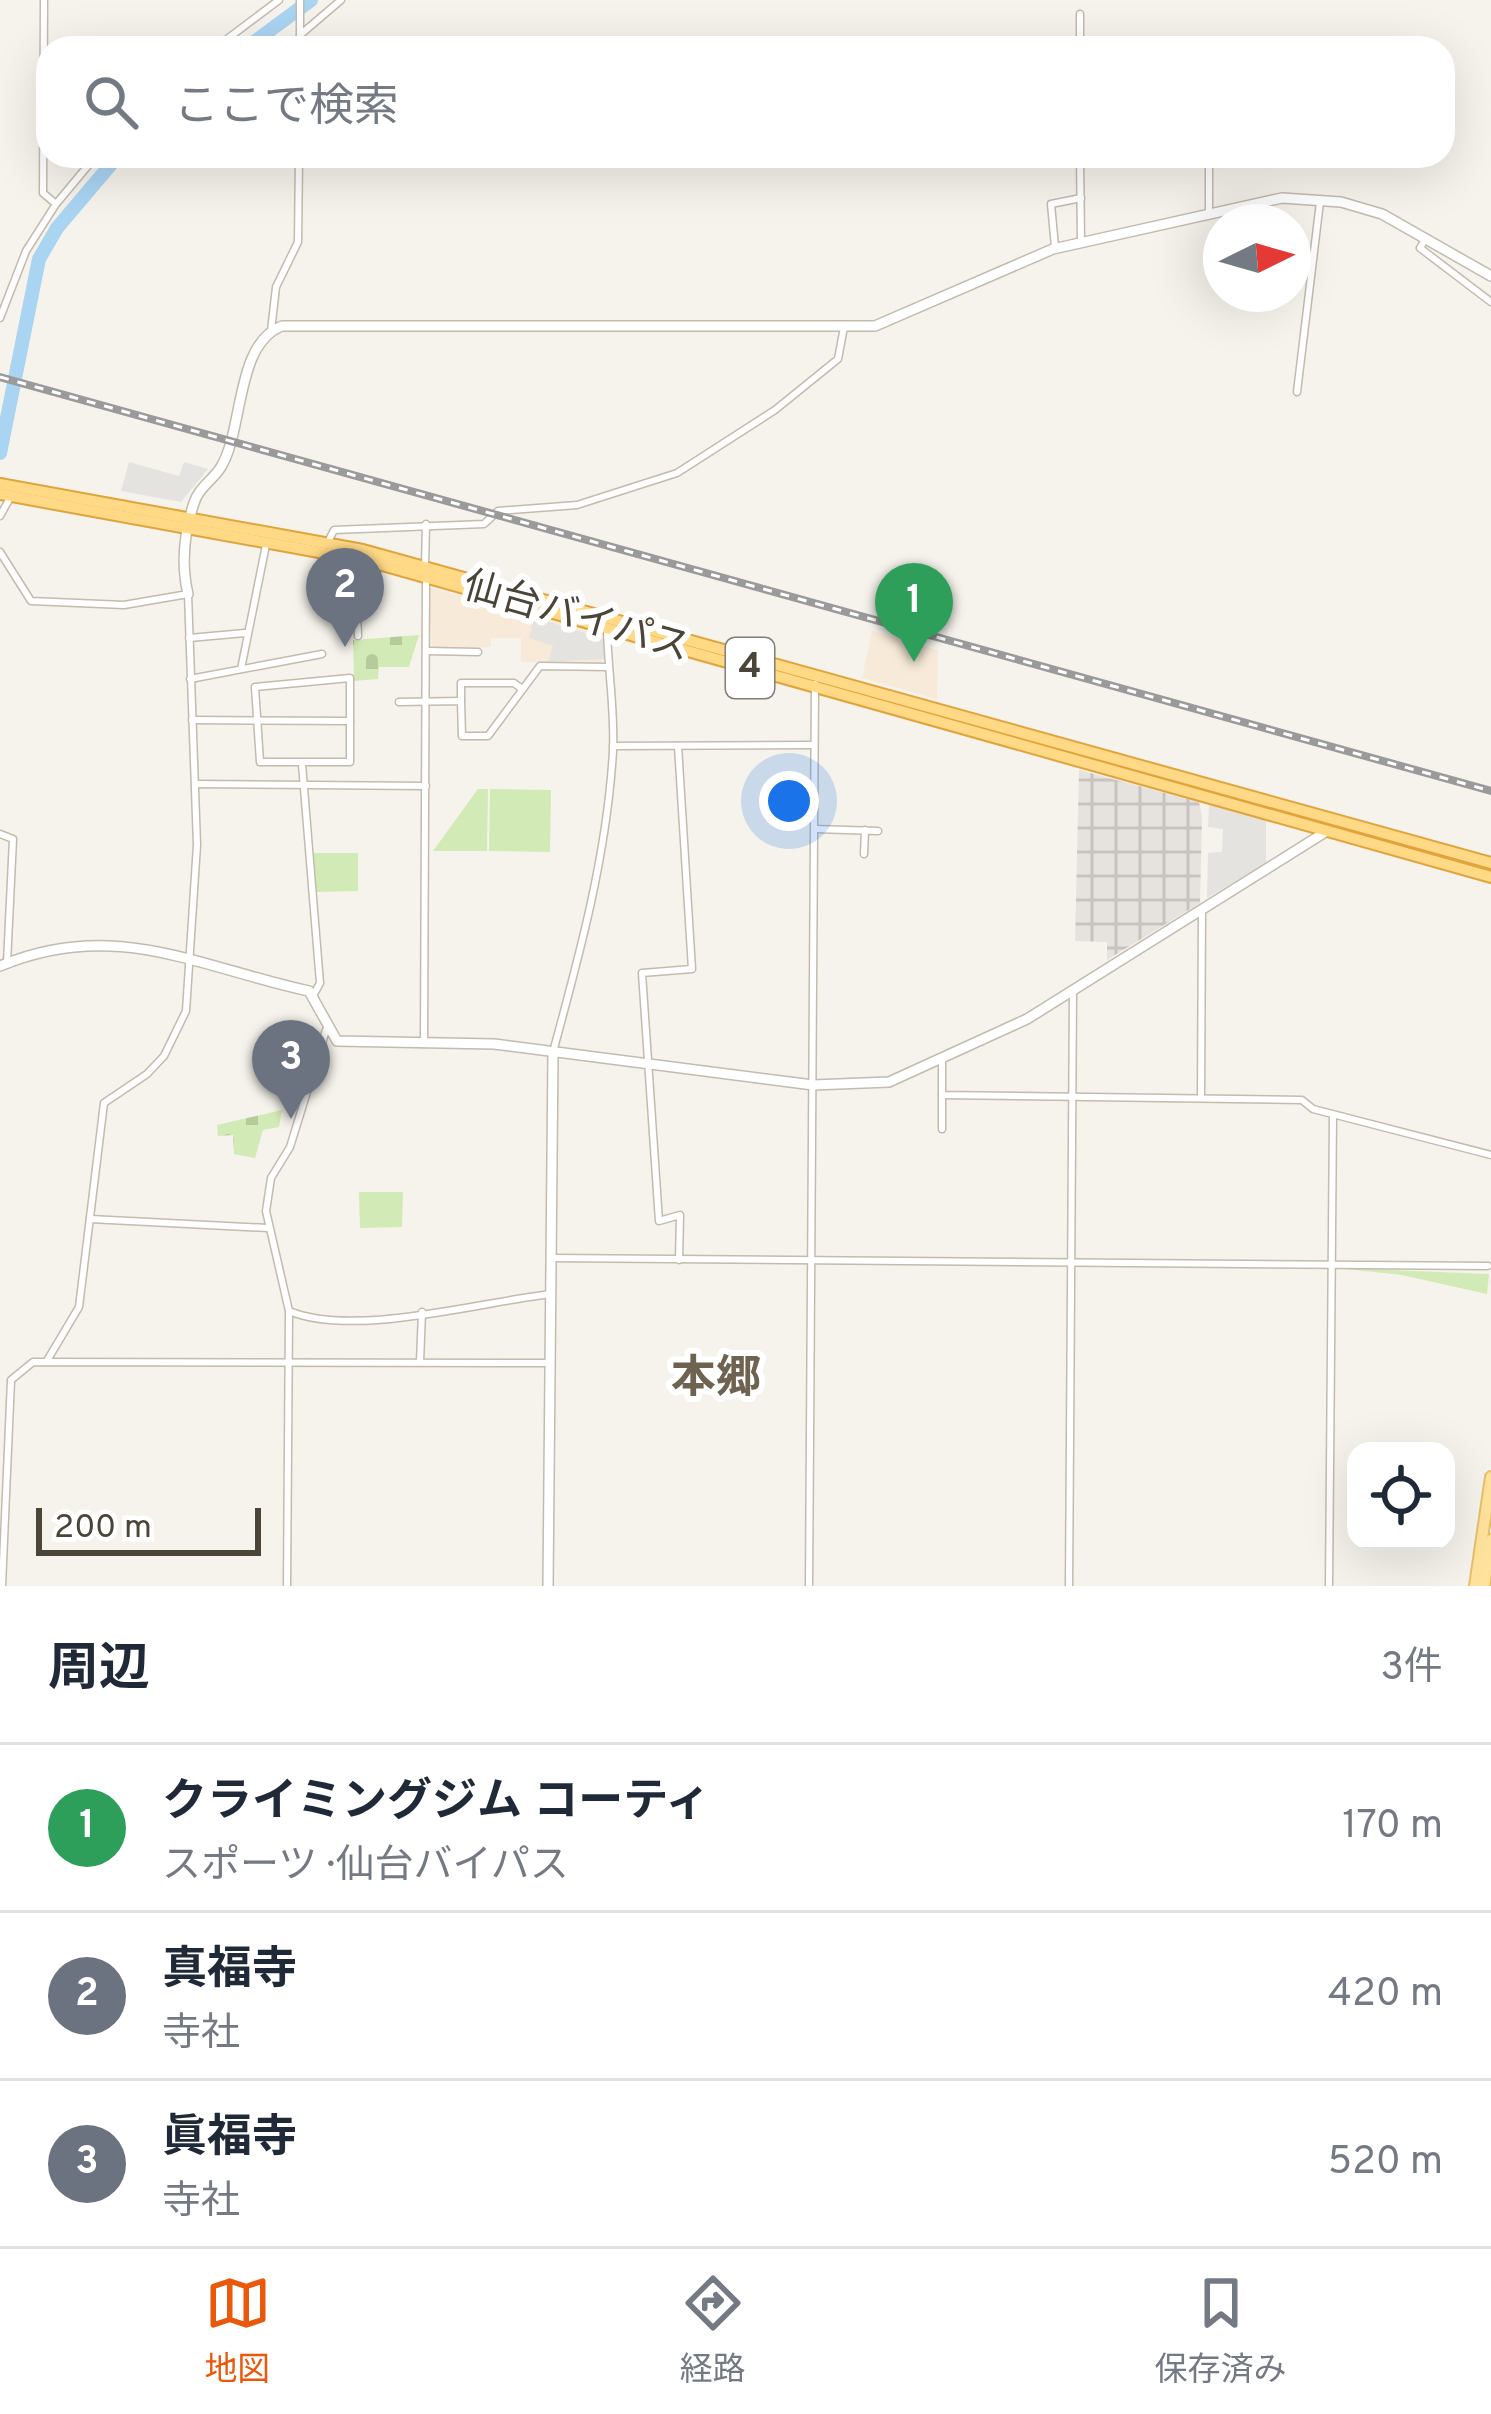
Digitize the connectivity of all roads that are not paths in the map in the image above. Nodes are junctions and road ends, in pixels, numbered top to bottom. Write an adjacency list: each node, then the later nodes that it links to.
1 (44, 0): 7 (street)
2 (279, 0): 8 (street)
3 (300, 0): 6 (street)
4 (341, 0): 6 (street)
5 (1079, 14): 10 (street)
6 (300, 32): 9 (street)
7 (44, 36)
8 (231, 36)
9 (300, 36)
10 (1080, 36)
11 (43, 168): 18 (street)
12 (86, 168): 18 (street)
13 (299, 168): 31 (street)
14 (1080, 168): 16 (street)
15 (1209, 168): 19 (street)
16 (1081, 198): 23 (street); 24 (street)
17 (1320, 199): 20 (street); 22 (street); 32 (street)
18 (56, 204): 29 (street)
19 (1209, 204)
20 (1241, 204)
21 (1203, 212): 23 (street)
22 (1426, 238): 25 (street); 27 (street)
23 (1081, 242): 24 (street)
24 (1055, 249): 30 (street)
25 (1470, 266): 26 (street); 27 (street)
26 (1491, 276)
27 (1461, 281): 28 (street)
28 (1491, 302)
29 (0, 318)
30 (844, 327): 31 (street); 37 (street)
31 (271, 331): 36 (street)
32 (1297, 392)
33 (0, 484): 36 (highway, 仙台バイパス / 4)
34 (6, 495): 35 (street); 36 (highway, 仙台バイパス / 4)
35 (0, 516)
36 (189, 522): 38 (highway, 仙台バイパス / 4); 39 (highway, 仙台バイパス / 4); 43 (street)
37 (426, 524): 39 (street); 42 (street)
38 (267, 542): 41 (highway, 仙台バイパス / 4); 45 (street)
39 (328, 542): 42 (highway, 仙台バイパス / 4)
40 (0, 552): 43 (street)
41 (368, 561): 42 (highway, 仙台バイパス / 4); 46 (street)
42 (425, 572): 44 (highway, 仙台バイパス / 4); 48 (street); 56 (highway, 仙台バイパス / 4)
43 (188, 595): 47 (street)
44 (606, 627): 52 (street); 56 (highway, 仙台バイパス / 4)
45 (245, 634): 47 (street); 53 (street)
46 (358, 636)
47 (189, 638): 54 (street)
48 (427, 651): 49 (street); 58 (street)
49 (478, 652)
50 (322, 654): 51 (street)
51 (292, 661): 53 (street); 55 (street)
52 (608, 667): 57 (street); 65 (street)
53 (241, 669): 54 (street)
54 (190, 679): 61 (street)
55 (295, 680): 62 (street); 63 (street)
56 (816, 680): 64 (street); 71 (highway, 仙台バイパス / 4); 77 (highway, 仙台バイパス / 4)
57 (523, 689): 59 (street); 59 (street)
58 (426, 701): 59 (street); 60 (street); 70 (street)
59 (461, 701)
60 (400, 702)
61 (192, 720): 62 (street); 68 (street)
62 (257, 721): 63 (street); 67 (street)
63 (350, 722): 67 (street)
64 (814, 745): 66 (street); 72 (street)
65 (614, 746): 66 (street); 86 (street)
66 (678, 746): 88 (street)
67 (302, 764): 69 (street)
68 (195, 784): 69 (street); 80 (street)
69 (304, 785): 70 (street); 83 (street)
70 (426, 786): 85 (street)
71 (1330, 829): 78 (highway, 仙台バイパス / 4); 79 (street)
72 (815, 830): 73 (street); 89 (street)
73 (865, 830): 74 (street); 76 (street)
74 (878, 831)
75 (0, 834): 81 (street)
76 (864, 854)
77 (1491, 862)
78 (1491, 877)
79 (1202, 910): 82 (street); 92 (street)
80 (192, 955): 81 (street); 83 (street); 96 (street)
81 (3, 964)
82 (1073, 991): 87 (street); 91 (street)
83 (314, 994): 84 (street)
84 (326, 1030): 85 (street); 97 (street)
85 (424, 1044): 86 (street)
86 (553, 1052): 88 (street); 98 (street)
87 (942, 1061): 89 (street); 90 (street)
88 (646, 1066): 89 (street); 99 (street)
89 (813, 1085): 100 (street)
90 (942, 1095): 91 (street); 94 (street)
91 (1071, 1095): 92 (street); 101 (street)
92 (1201, 1096): 93 (street)
93 (1333, 1114): 95 (street); 102 (street)
94 (942, 1129)
95 (1491, 1155)
96 (90, 1220): 97 (street); 107 (street)
97 (268, 1228): 105 (street)
98 (550, 1258): 99 (street); 104 (street)
99 (679, 1260): 100 (street)
100 (812, 1262): 101 (street); 116 (street)
101 (1072, 1264): 102 (street); 117 (street)
102 (1332, 1265): 103 (street); 118 (street)
103 (1488, 1266)
104 (550, 1294): 106 (street); 109 (street)
105 (289, 1311): 106 (street); 108 (street)
106 (422, 1312): 110 (street)
107 (48, 1359): 108 (street); 113 (street)
108 (288, 1361): 110 (street); 114 (street)
109 (550, 1363): 110 (street); 115 (street)
110 (420, 1364)
111 (1491, 1477): 119 (main road)
112 (1491, 1540): 120 (main road)
113 (2, 1586)
114 (287, 1586)
115 (548, 1586)
116 (809, 1586)
117 (1070, 1586)
118 (1329, 1586)
119 (1475, 1586)
120 (1484, 1586)

